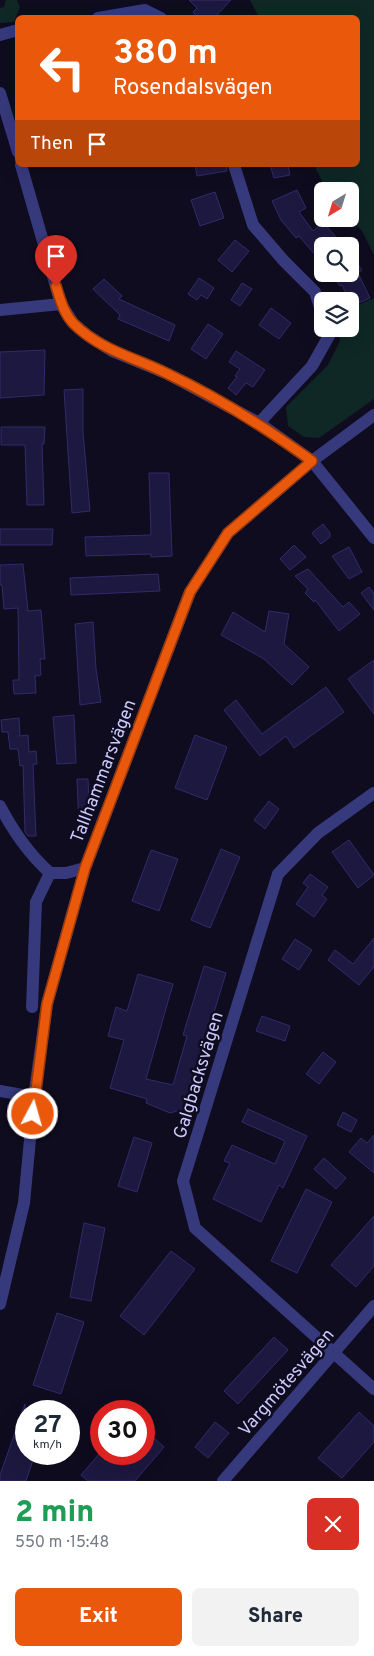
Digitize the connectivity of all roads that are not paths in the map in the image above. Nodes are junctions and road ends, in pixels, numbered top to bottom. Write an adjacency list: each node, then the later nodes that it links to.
1 (116, 15): 2 (street)
2 (155, 15)
3 (15, 31): 4 (street)
4 (0, 35)
5 (0, 95): 6 (street)
6 (15, 142)
7 (22, 167): 10 (street)
8 (235, 167): 9 (street)
9 (315, 292)
10 (61, 304): 11 (street); 14 (street)
11 (0, 310)
12 (328, 337): 14 (street)
13 (374, 415): 15 (street, Tallhammarsvägen)
14 (259, 423): 15 (street)
15 (312, 461): 16 (street); 19 (street, Tallhammarsvägen)
16 (374, 538)
17 (374, 793): 26 (street, Galgbacksvägen)
18 (0, 806): 20 (street)
19 (85, 868): 20 (street, Tallhammarsvägen); 23 (street, Tallhammarsvägen)
20 (50, 873): 21 (street)
21 (32, 1007)
22 (0, 1091): 23 (street)
23 (34, 1096): 24 (street, Tallhammarsvägen)
24 (0, 1304)
25 (374, 1306): 26 (street, Vargmötesvägen)
26 (336, 1352): 27 (street, Galgbacksvägen); 28 (street, Vargmötesvägen)
27 (374, 1389)
28 (223, 1481)

